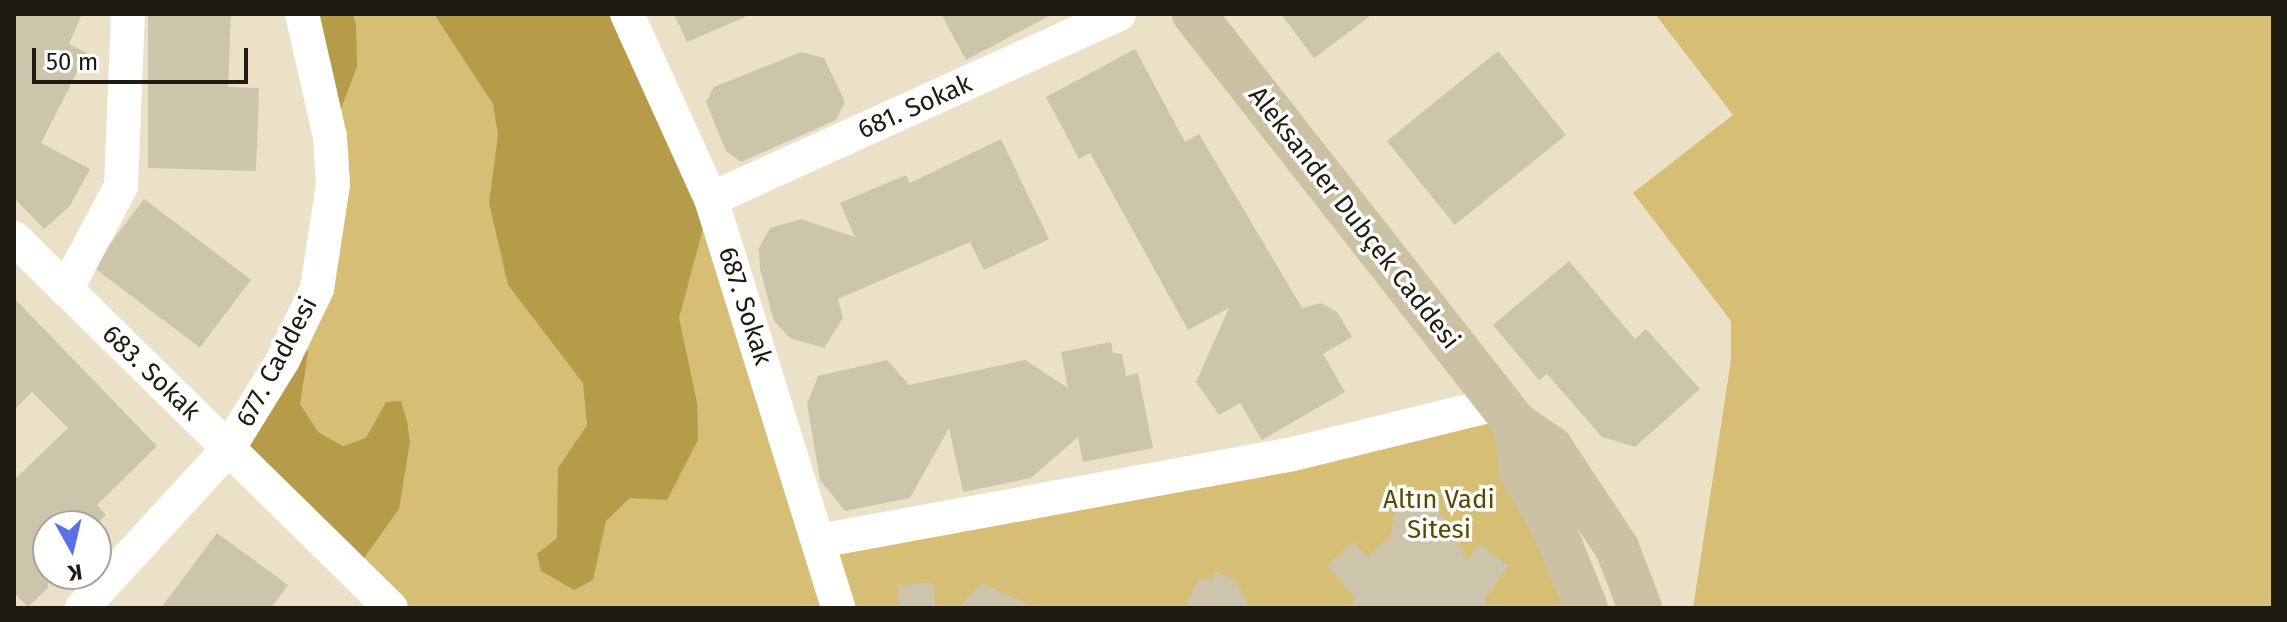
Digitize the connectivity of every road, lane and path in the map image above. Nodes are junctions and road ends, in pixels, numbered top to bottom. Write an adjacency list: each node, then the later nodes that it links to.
1 (128, 14): 8 (street)
2 (302, 14): 10 (street, 677. Caddesi)
3 (627, 14): 6 (street, 687. Sokak)
4 (1119, 14): 6 (street, 681. Sokak)
5 (1194, 14): 9 (main road, Aleksander Dubçek Caddesi)
6 (711, 199): 11 (street, 687. Sokak)
7 (14, 238): 8 (street, 683. Sokak)
8 (66, 290): 10 (street, 683. Sokak)
9 (1508, 413): 11 (street); 16 (main road); 17 (main road)
10 (228, 449): 12 (street, 677. Caddesi); 14 (street, 683. Sokak)
11 (819, 541): 15 (street, 687. Sokak)
12 (116, 597): 13 (street, 677. Caddesi)
13 (82, 608)
14 (391, 608)
15 (838, 608)
16 (1586, 608)
17 (1640, 608)

